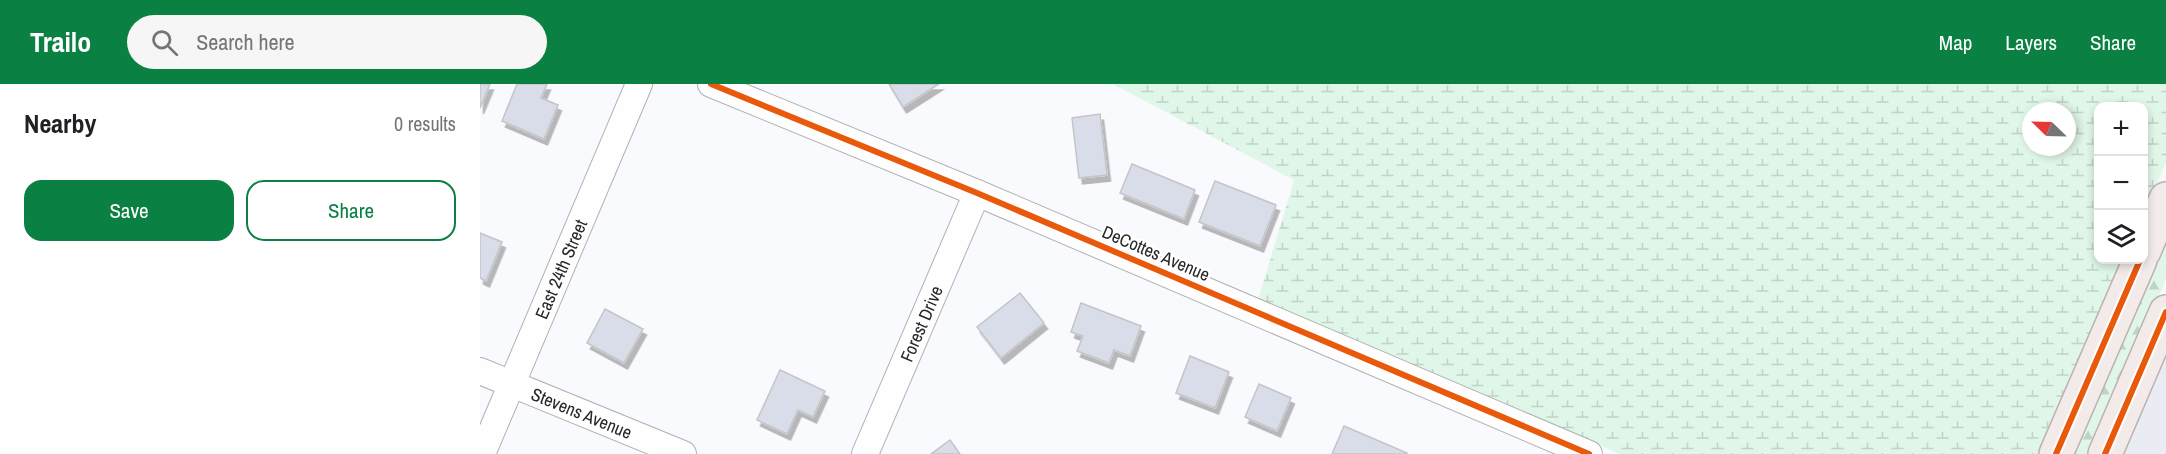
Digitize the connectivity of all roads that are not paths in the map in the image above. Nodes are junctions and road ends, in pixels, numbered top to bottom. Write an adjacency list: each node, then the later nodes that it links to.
1 (639, 84): 9 (street, East 24th Street)
2 (711, 84): 3 (street, DeCottes Avenue)
3 (977, 194): 12 (street, Forest Drive); 13 (street, DeCottes Avenue)
4 (2166, 199): 5 (main road)
5 (2148, 242)
6 (2138, 264): 14 (main road)
7 (2166, 312): 15 (main road)
8 (480, 371): 9 (street, Stevens Avenue)
9 (511, 384): 10 (street, East 24th Street); 11 (street, Stevens Avenue)
10 (482, 454)
11 (683, 454)
12 (865, 454)
13 (1589, 454)
14 (2056, 454)
15 (2105, 454)

